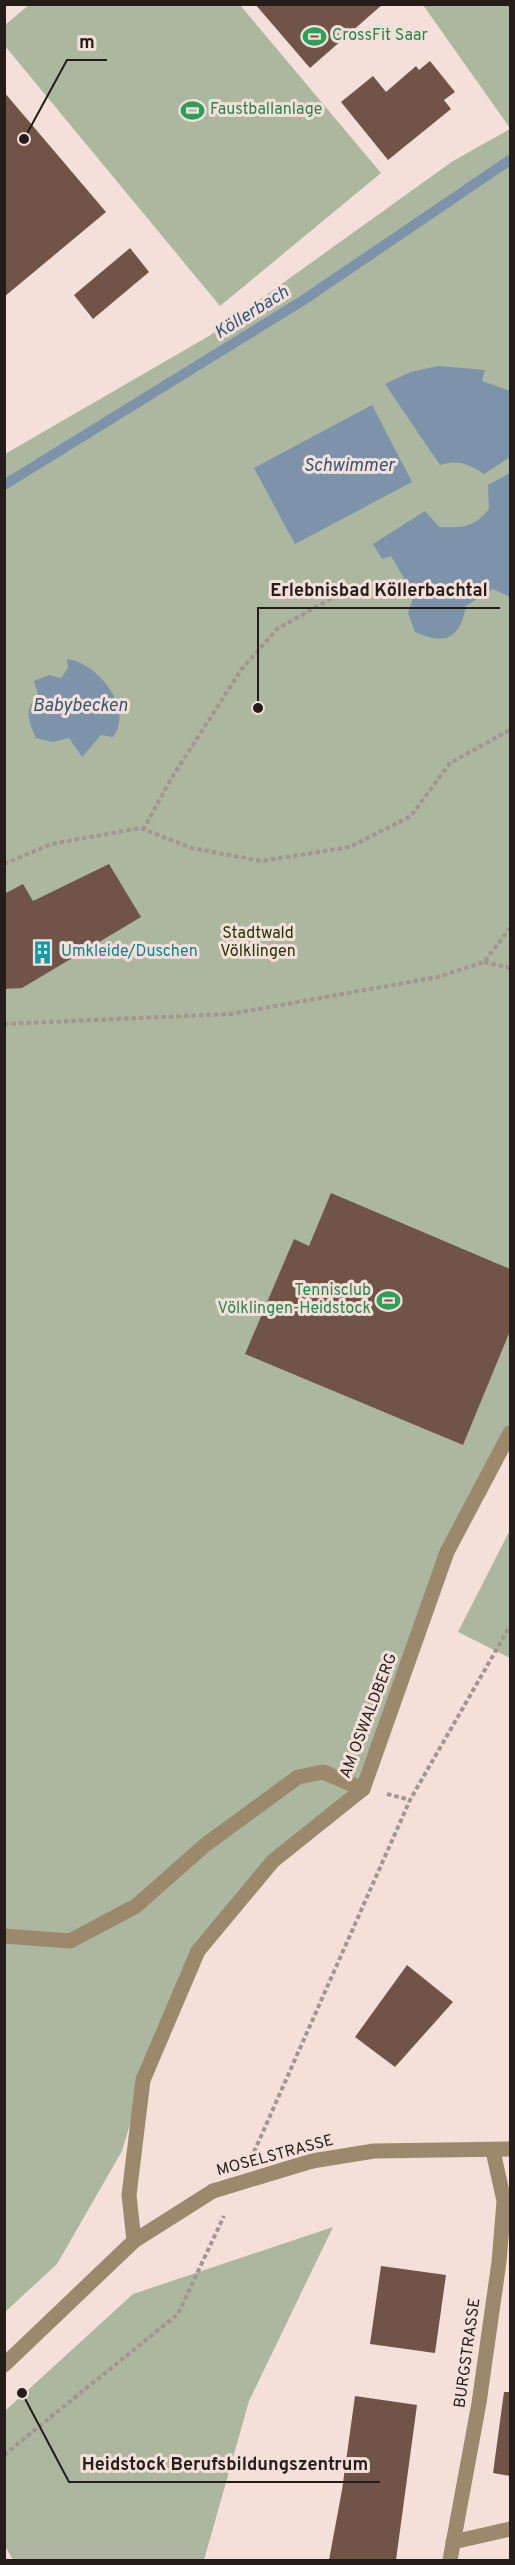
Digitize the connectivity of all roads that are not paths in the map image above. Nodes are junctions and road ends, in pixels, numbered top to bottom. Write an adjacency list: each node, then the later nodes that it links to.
1 (510, 1434): 2 (street, AM OSWALDBERG)
2 (363, 1789): 3 (street); 6 (street, AM OSWALDBERG)
3 (4, 1936)
4 (510, 2149): 5 (street, MOSELSTRASSE)
5 (493, 2151): 6 (street, MOSELSTRASSE, bridge); 9 (street, BURGSTRASSE)
6 (134, 2241): 7 (street, MOSELSTRASSE)
7 (4, 2365)
8 (510, 2529): 9 (street)
9 (453, 2542): 10 (street, BURGSTRASSE)
10 (450, 2560)

